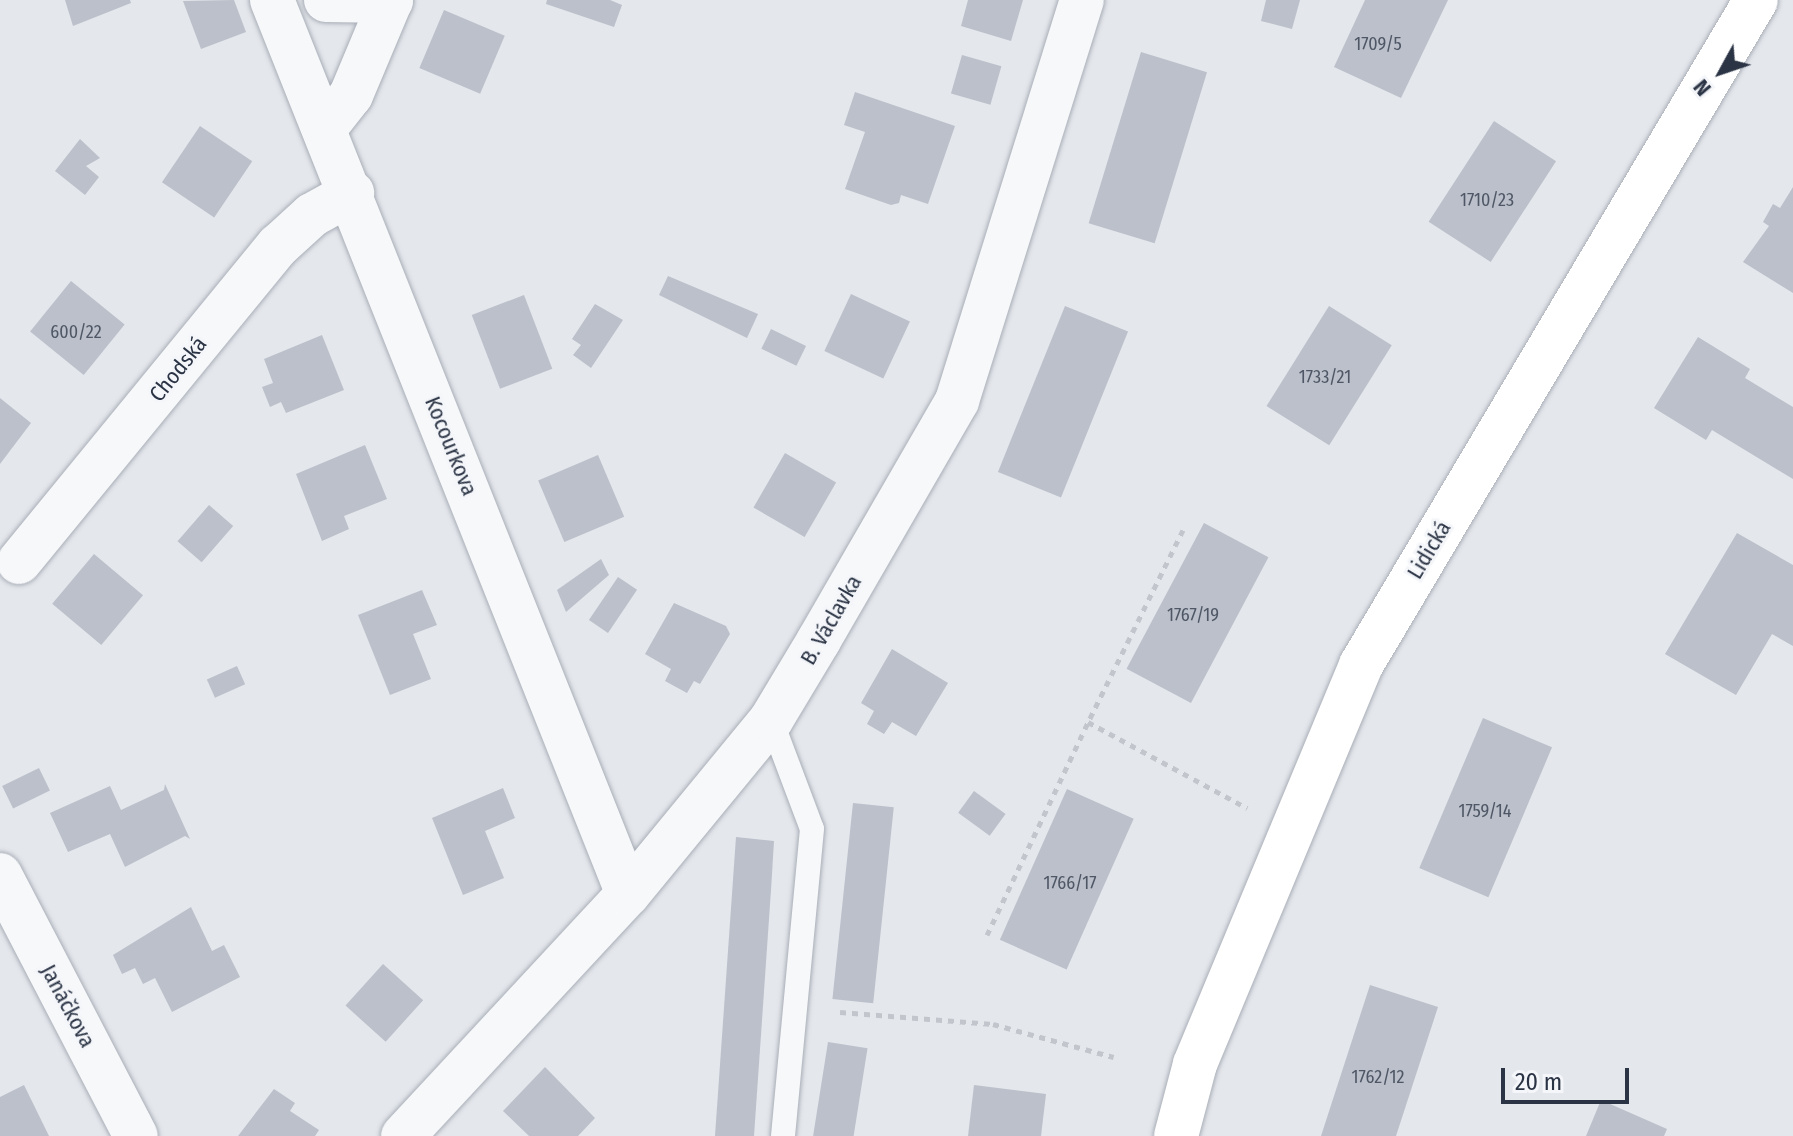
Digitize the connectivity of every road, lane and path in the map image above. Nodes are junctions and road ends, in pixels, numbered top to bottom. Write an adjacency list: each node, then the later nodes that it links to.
1 (272, 0): 6 (street, Kocourkova)
2 (326, 0): 3 (street)
3 (391, 0): 6 (street)
4 (1082, 0): 10 (street, B. Václavka)
5 (1756, 0): 21 (main road, Lidická)
6 (325, 128): 7 (street, Kocourkova)
7 (352, 193): 9 (street, Chodská); 14 (street, Kocourkova)
8 (1183, 530): 11 (path)
9 (19, 562)
10 (771, 720): 14 (street, B. Václavka); 20 (lane)
11 (1088, 722): 12 (path); 15 (path)
12 (1247, 808)
13 (0, 875): 18 (street, Janáčkova)
14 (628, 894): 19 (street, B. Václavka)
15 (987, 935)
16 (840, 1012): 17 (path)
17 (1114, 1057)
18 (136, 1136)
19 (403, 1136)
20 (783, 1136)
21 (1176, 1136)

